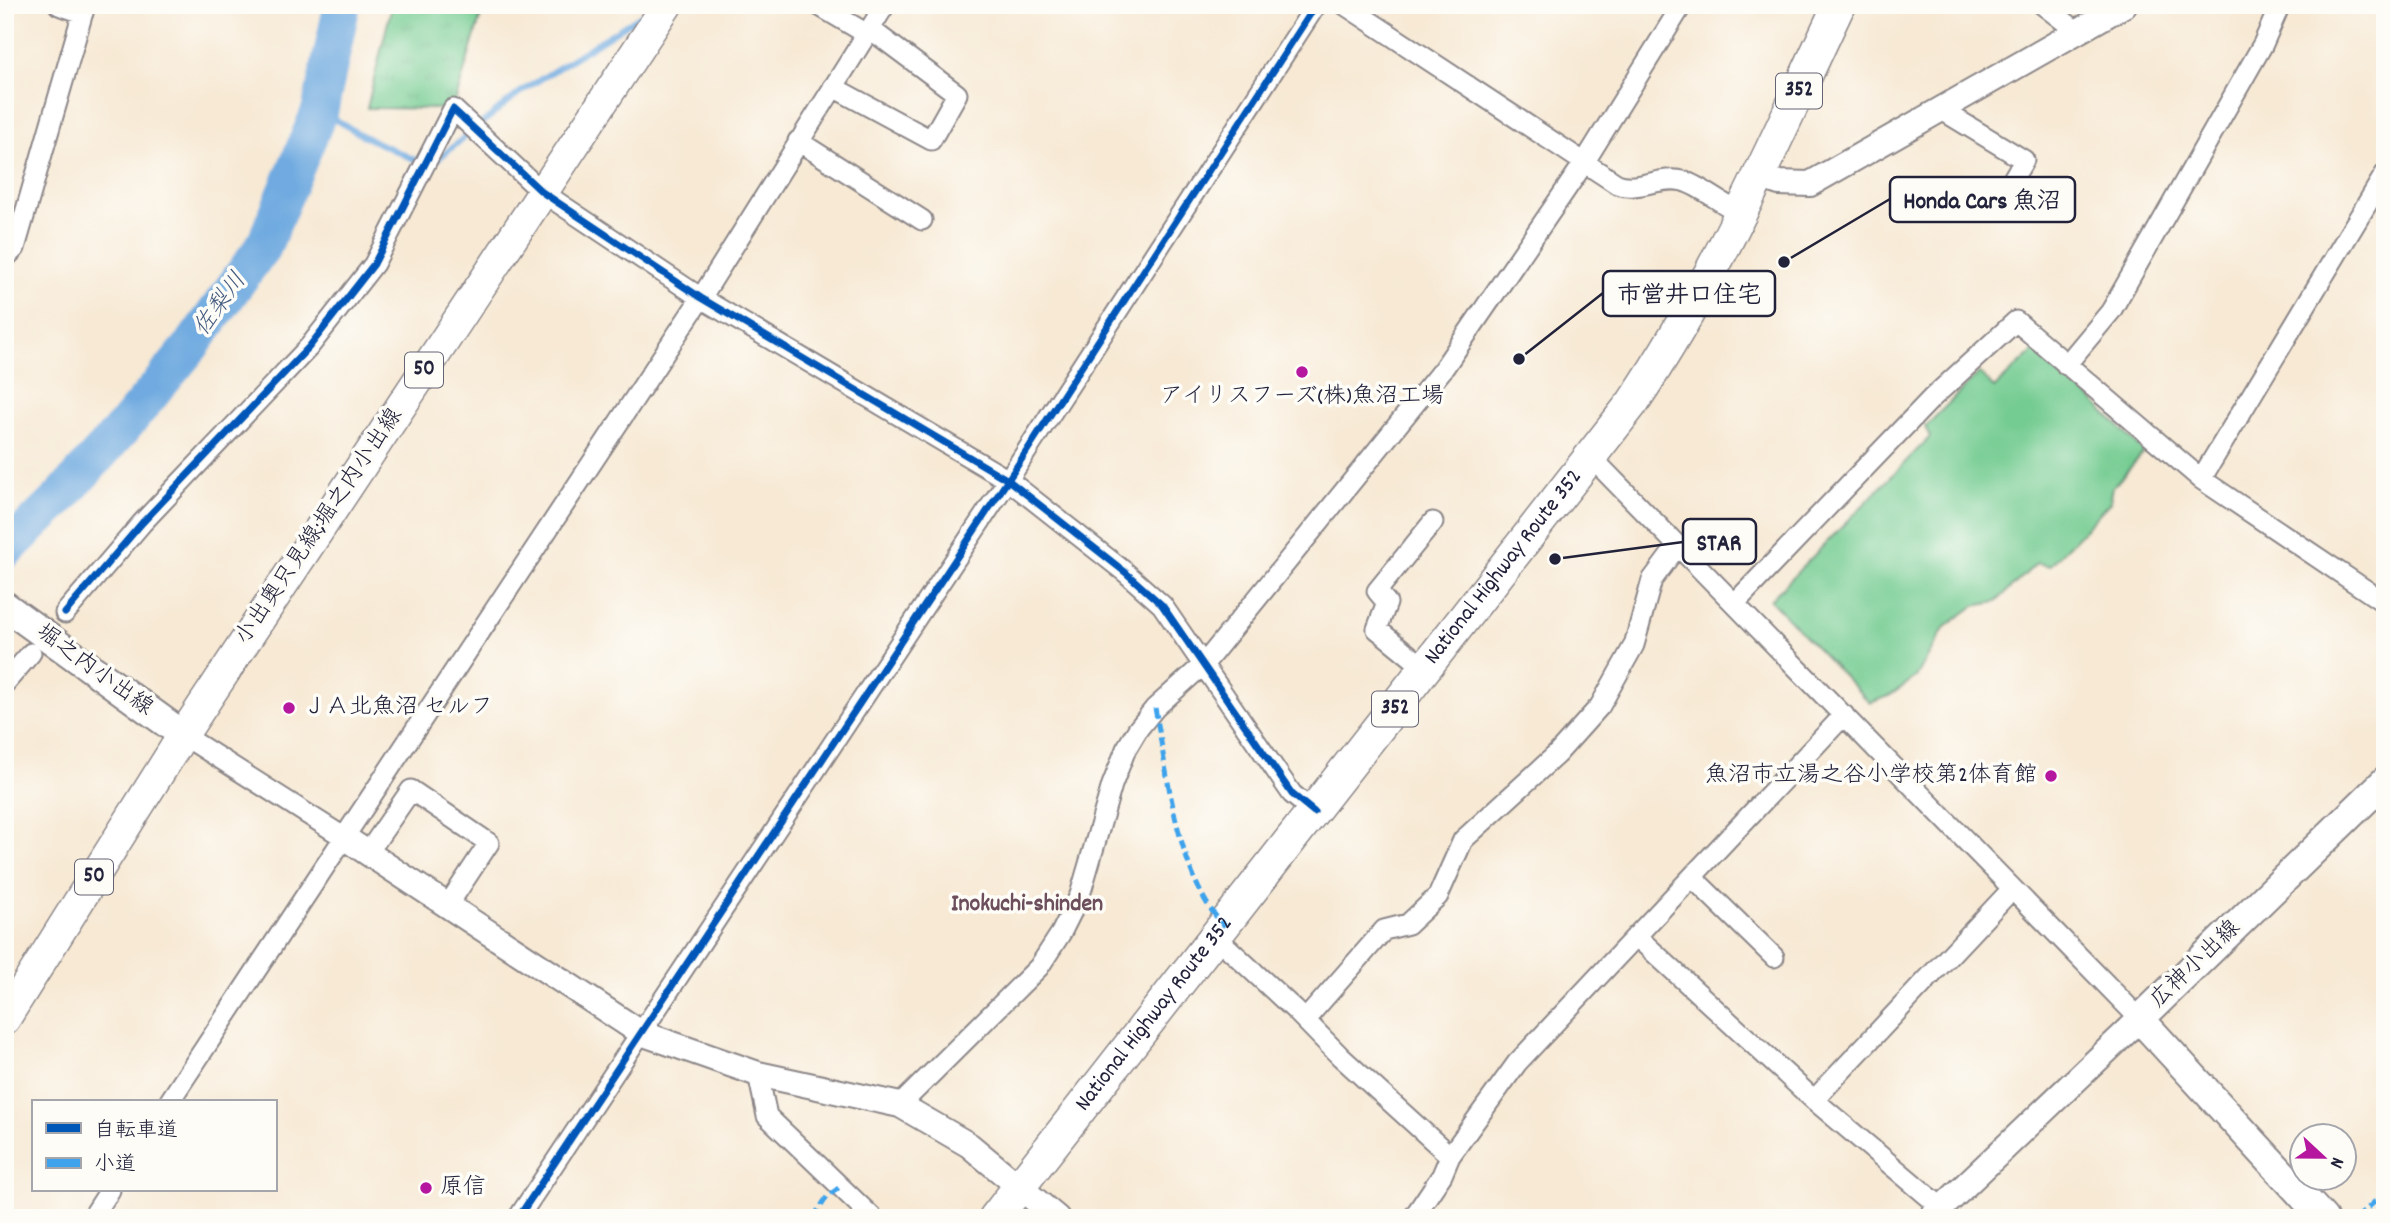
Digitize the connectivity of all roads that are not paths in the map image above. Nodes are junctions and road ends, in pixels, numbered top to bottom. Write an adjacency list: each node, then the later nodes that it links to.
1 (59, 5): 12 (street)
2 (667, 5): 21 (main road, 小出奥只見線;堀之内小出線 / 50)
3 (818, 5): 13 (street)
4 (885, 5): 13 (street)
5 (1316, 5): 30 (street)
6 (1345, 5): 18 (street)
7 (1682, 5): 18 (street)
8 (1839, 5): 20 (highway, National Highway Route 352 / 352)
9 (2043, 5): 14 (street)
10 (2124, 5): 14 (street)
11 (2280, 5): 27 (street)
12 (84, 9): 25 (street)
13 (868, 32): 15 (street); 15 (street)
14 (2078, 32): 16 (street)
15 (833, 86): 17 (street)
16 (1940, 109): 20 (street); 22 (street)
17 (799, 141): 24 (street); 26 (street)
18 (1584, 163): 23 (street); 39 (street)
19 (2385, 174): 29 (street)
20 (1759, 176): 23 (highway, National Highway Route 352 / 352)
21 (542, 191): 26 (street); 36 (street); 42 (main road, 小出奥只見線;堀之内小出線 / 50)
22 (1997, 206)
23 (1741, 213): 28 (highway, National Highway Route 352 / 352)
24 (922, 220)
25 (8, 249)
26 (701, 298): 30 (street); 45 (street)
27 (2066, 365): 29 (street); 33 (street)
28 (1591, 457): 32 (street); 44 (highway, National Highway Route 352 / 352)
29 (2201, 479): 34 (street)
30 (1008, 480): 39 (street); 56 (street)
31 (1433, 522): 38 (street)
32 (1678, 545): 33 (street); 55 (street)
33 (1735, 603): 41 (street)
34 (2385, 603)
35 (5, 606): 37 (main road, 堀之内小出線)
36 (65, 613)
37 (34, 641): 40 (street); 42 (main road, 堀之内小出線)
38 (1415, 660)
39 (1204, 664): 44 (street); 60 (street)
40 (5, 683)
41 (1844, 715): 47 (street); 48 (street)
42 (183, 734): 45 (street); 53 (main road, 50)
43 (2385, 781): 54 (main road, 広神小出線)
44 (1314, 812): 51 (highway, National Highway Route 352 / 352)
45 (345, 838): 46 (street); 58 (street)
46 (368, 854): 49 (street); 49 (street)
47 (1692, 877): 50 (street); 52 (street)
48 (2012, 889): 54 (street); 59 (street)
49 (447, 905): 56 (street)
50 (1636, 936): 59 (street); 61 (street)
51 (1216, 937): 55 (street); 62 (highway, National Highway Route 352 / 352)
52 (1774, 957)
53 (5, 1019)
54 (2140, 1019): 64 (street); 71 (main road, 広神小出線)
55 (1306, 1020): 61 (street)
56 (641, 1033): 57 (street); 66 (street)
57 (758, 1074): 60 (street); 67 (street)
58 (170, 1100)
59 (1814, 1100): 64 (street)
60 (900, 1105): 62 (street)
61 (1450, 1156): 70 (street)
62 (1019, 1187): 68 (highway, National Highway Route 352 / 352); 69 (street)
63 (109, 1192): 65 (street)
64 (1937, 1213)
65 (92, 1218)
66 (518, 1218)
67 (873, 1218)
68 (995, 1218)
69 (1057, 1218)
70 (1413, 1218)
71 (2322, 1218)

